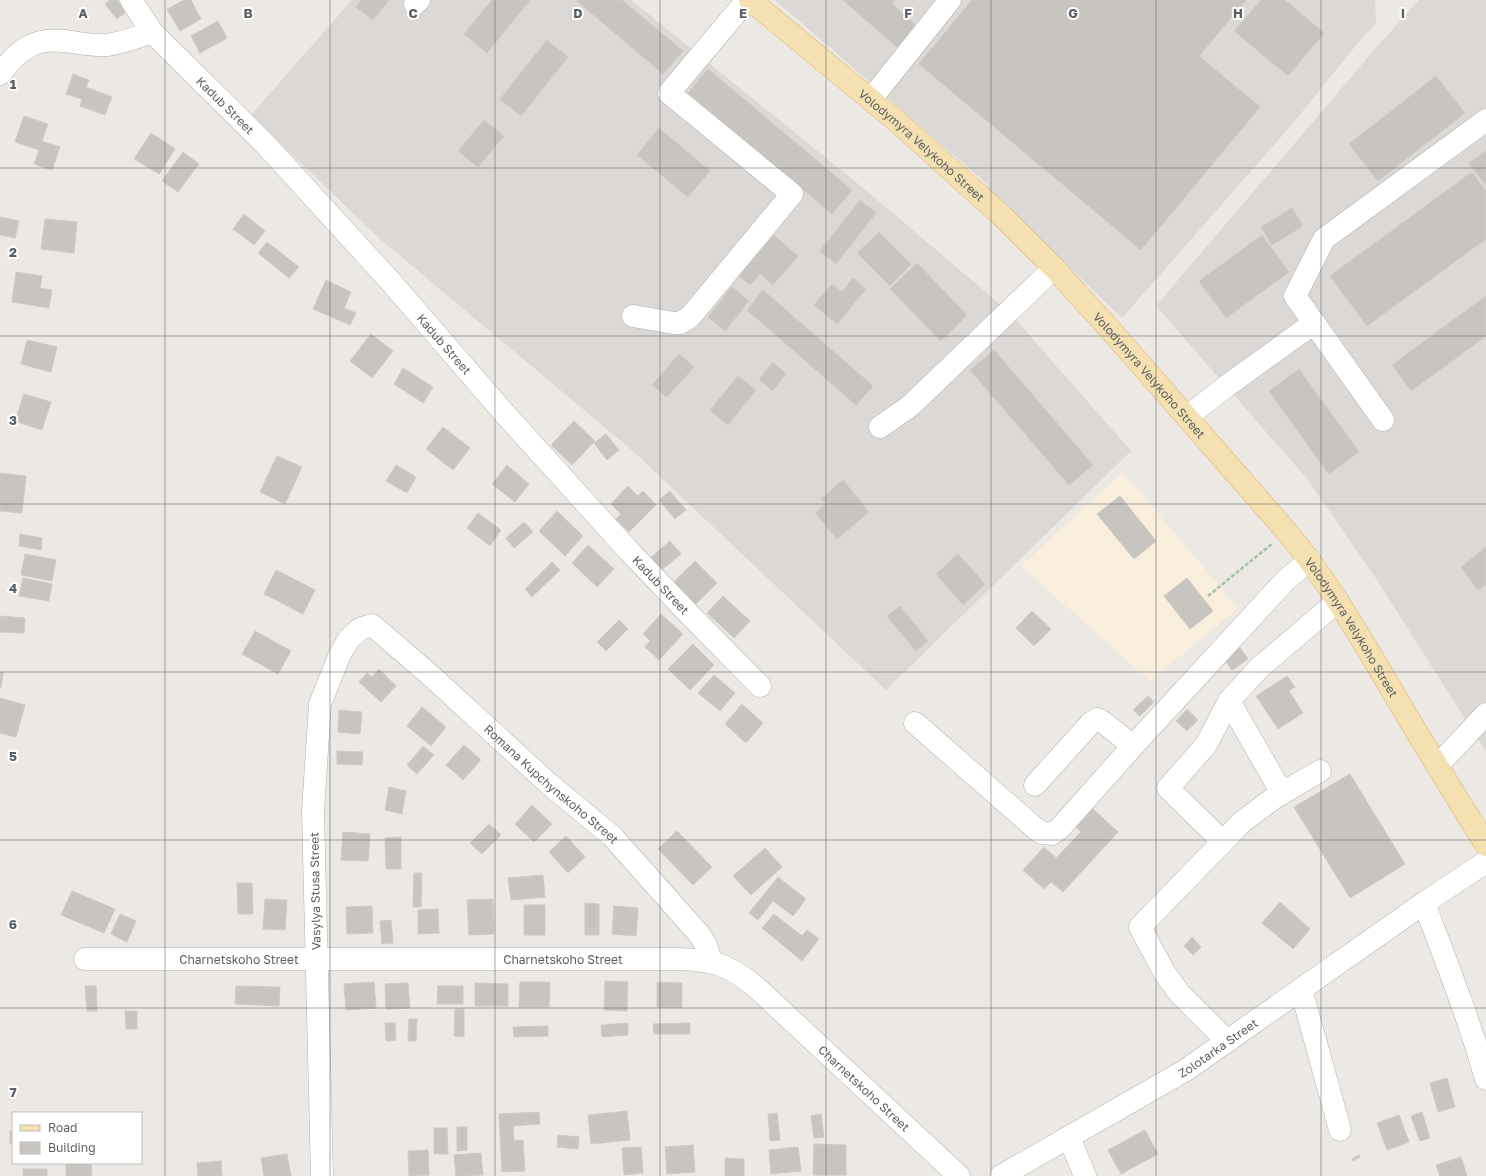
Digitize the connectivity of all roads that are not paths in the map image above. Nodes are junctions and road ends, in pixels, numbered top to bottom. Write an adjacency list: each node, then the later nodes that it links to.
1 (130, 0): 4 (street, Kadub Street)
2 (748, 0): 6 (main road, Volodymyra Velykoho Street); 9 (street)
3 (950, 0): 6 (street)
4 (152, 32): 5 (street); 17 (street, Kadub Street)
5 (4, 66)
6 (871, 99): 8 (main road, Volodymyra Velykoho Street)
7 (1486, 120): 10 (street)
8 (1054, 268): 11 (main road, Volodymyra Velykoho Street); 13 (street)
9 (633, 316)
10 (1314, 323): 11 (street); 12 (street)
11 (1187, 417): 14 (main road, Volodymyra Velykoho Street)
12 (1383, 420)
13 (880, 427)
14 (1310, 560): 15 (main road, Volodymyra Velykoho Street); 21 (street)
15 (1338, 601): 18 (street); 22 (main road, Volodymyra Velykoho Street)
16 (372, 625): 31 (street, Vasylya Stusa Street); 32 (street, Romana Kupchynskoho Street)
17 (760, 686)
18 (1229, 701): 25 (street); 26 (street)
19 (1486, 714): 22 (street)
20 (915, 723): 21 (street)
21 (1132, 746): 24 (street)
22 (1437, 766): 27 (main road, Volodymyra Velykoho Street)
23 (1320, 771): 25 (street)
24 (1035, 785)
25 (1282, 794): 26 (street)
26 (1222, 841): 34 (street)
27 (1486, 845)
28 (1486, 862): 29 (street, Zolotarka Street)
29 (1424, 903): 33 (street, Zolotarka Street); 35 (street)
30 (85, 959): 31 (street, Charnetskoho Street)
31 (317, 959): 32 (street, Charnetskoho Street); 38 (street, Vasylya Stusa Street)
32 (710, 961): 39 (street, Charnetskoho Street)
33 (1301, 989): 34 (street, Zolotarka Street); 36 (street)
34 (1226, 1041): 37 (street, Zolotarka Street)
35 (1486, 1079)
36 (1340, 1130)
37 (1069, 1137): 40 (street, Zolotarka Street); 41 (street)
38 (322, 1176)
39 (959, 1176)
40 (1001, 1176)
41 (1085, 1176)

